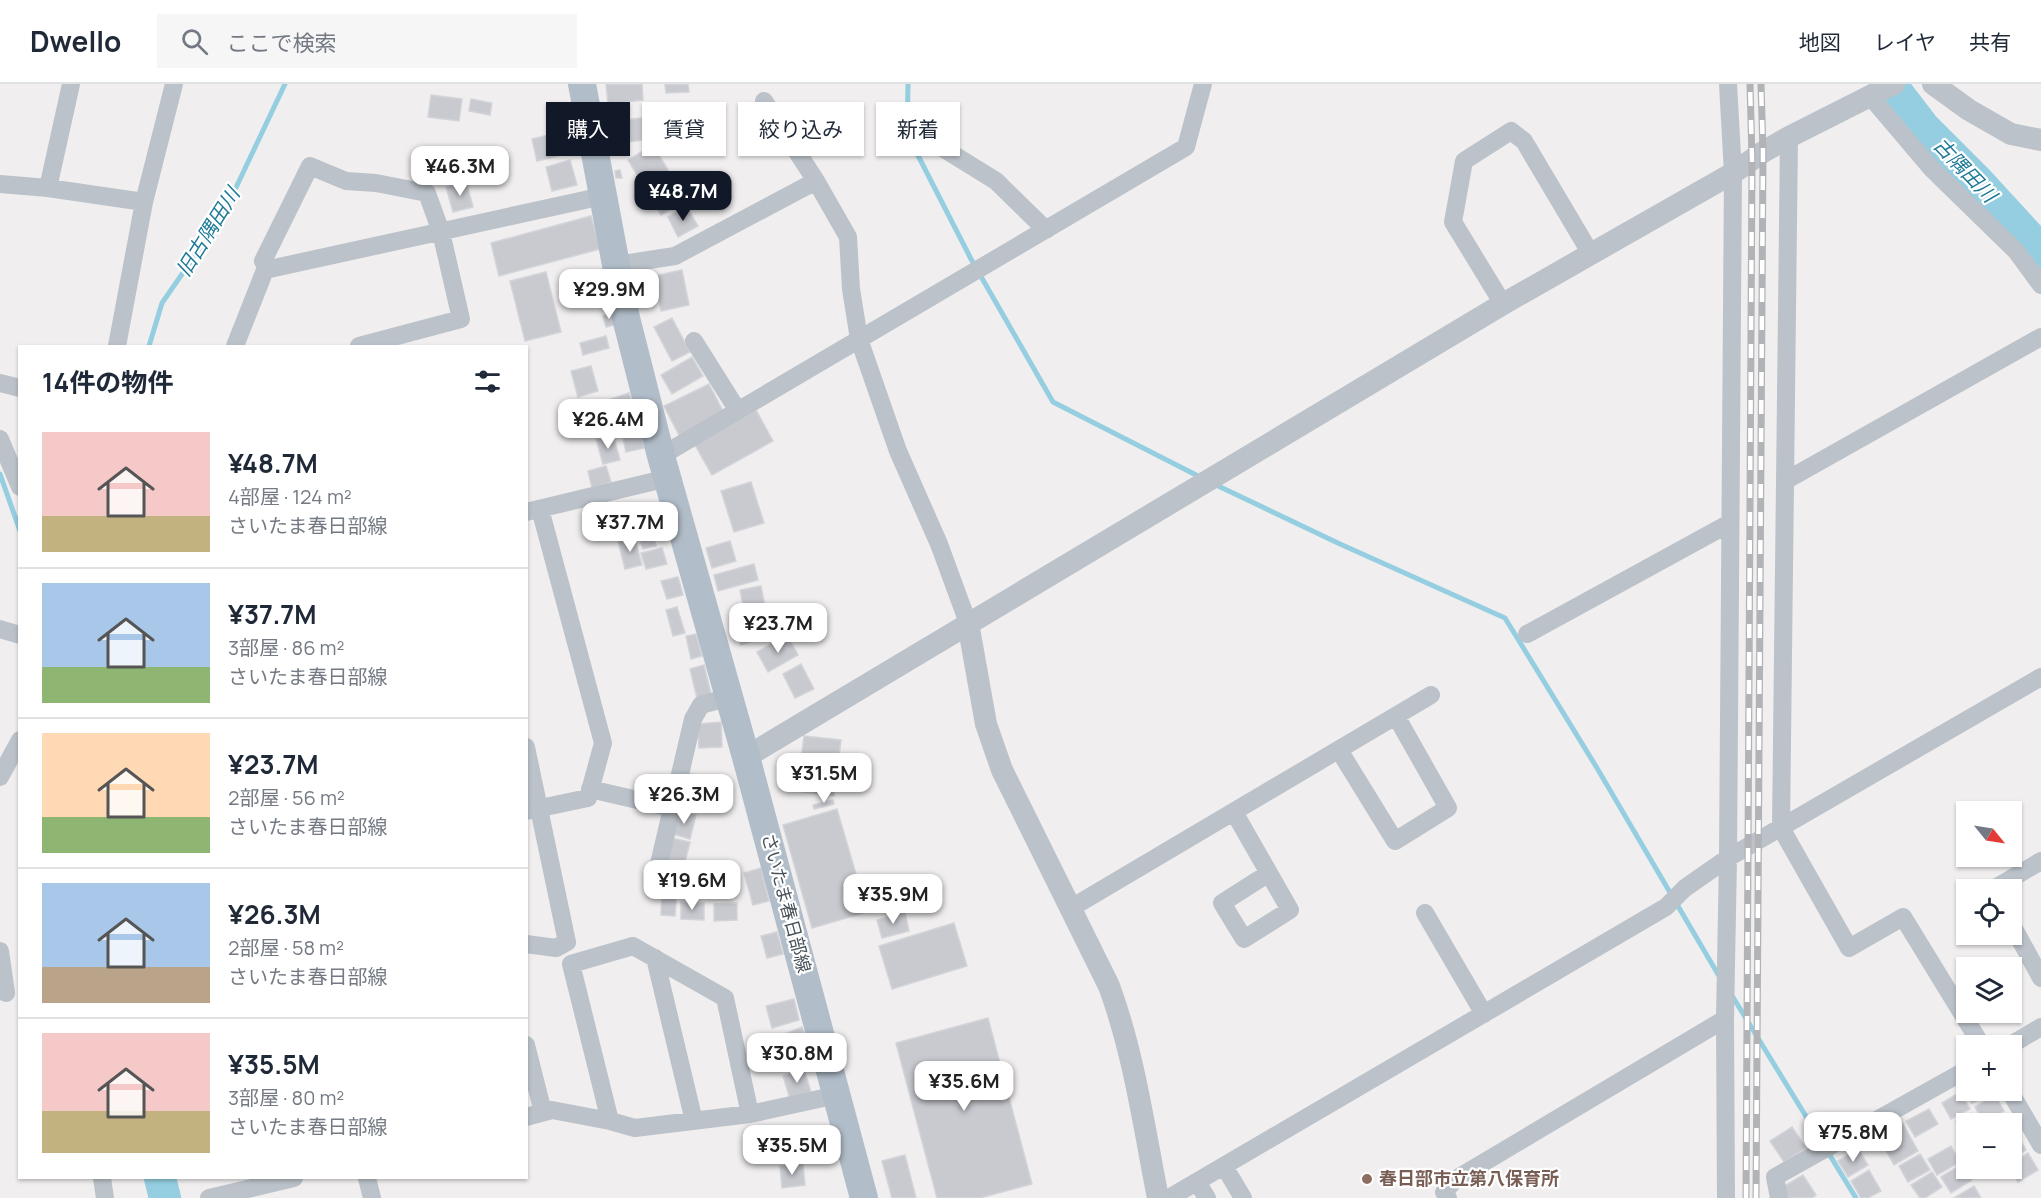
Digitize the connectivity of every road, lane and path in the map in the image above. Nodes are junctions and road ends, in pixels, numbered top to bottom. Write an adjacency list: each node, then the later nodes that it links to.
1 (71, 84): 16 (street)
2 (174, 84): 18 (street)
3 (582, 84): 17 (main road, さいたま春日部線)
4 (1203, 84): 19 (street)
5 (1728, 84): 13 (street)
6 (1894, 84): 8 (street)
7 (1933, 84): 11 (street)
8 (1870, 96): 10 (street); 24 (street)
9 (764, 101): 14 (street)
10 (1789, 137): 13 (street); 37 (street)
11 (2041, 140)
12 (956, 156): 19 (street)
13 (1733, 173): 21 (street); 40 (street)
14 (816, 181): 22 (street); 27 (street)
15 (0, 184): 16 (street)
16 (48, 188): 18 (street)
17 (603, 196): 20 (street); 22 (main road, さいたま春日部線)
18 (144, 202): 29 (street)
19 (1046, 230): 27 (street)
20 (441, 232): 23 (street); 23 (street); 31 (street)
21 (1591, 254): 25 (street); 25 (street)
22 (616, 265): 36 (main road, さいたま春日部線)
23 (270, 269): 30 (street)
24 (2041, 285)
25 (1503, 304): 41 (street)
26 (2041, 337): 37 (street)
27 (859, 339): 34 (street); 41 (street)
28 (694, 341): 34 (street)
29 (117, 345)
30 (235, 345)
31 (363, 345)
32 (0, 383): 33 (street)
33 (18, 388)
34 (738, 411): 36 (street)
35 (0, 439): 38 (street)
36 (664, 467): 39 (street); 45 (main road, さいたま春日部線)
37 (1785, 481): 56 (street)
38 (18, 482)
39 (533, 510): 52 (street)
40 (1730, 523): 42 (street); 57 (street)
41 (968, 623): 49 (street); 62 (street)
42 (1527, 634)
43 (2041, 677): 56 (street)
44 (1431, 695): 46 (street)
45 (729, 697): 49 (main road, さいたま春日部線); 53 (street)
46 (1396, 716): 48 (street); 48 (street)
47 (18, 744): 51 (street)
48 (1339, 750): 55 (street)
49 (746, 757): 77 (main road, さいたま春日部線)
50 (528, 765): 54 (street)
51 (0, 777)
52 (590, 789): 53 (street); 54 (street)
53 (672, 808): 61 (street)
54 (533, 809): 65 (street)
55 (1234, 812): 59 (street); 62 (street)
56 (1781, 828): 57 (street); 73 (street)
57 (1728, 858): 70 (street); 71 (street)
58 (2041, 861): 60 (street)
59 (1269, 873)
60 (2011, 879)
61 (654, 885)
62 (1071, 908): 94 (street)
63 (1425, 913): 70 (street)
64 (2022, 943): 68 (street)
65 (528, 944)
66 (0, 951): 69 (street)
67 (655, 958): 80 (street); 81 (street); 82 (street)
68 (2041, 978)
69 (9, 993)
70 (1484, 1014): 84 (street)
71 (1725, 1019): 98 (street); 99 (street)
72 (2041, 1027): 74 (street)
73 (1975, 1035)
74 (2022, 1038)
75 (528, 1060): 79 (street)
76 (1956, 1076): 100 (street)
77 (837, 1095): 80 (street); 93 (main road, さいたま春日部線)
78 (2015, 1101): 83 (street)
79 (535, 1114): 81 (street)
80 (750, 1114): 82 (street)
81 (610, 1121): 82 (street)
82 (694, 1121)
83 (2041, 1145)
84 (1224, 1166): 88 (street); 97 (street)
85 (102, 1179): 90 (street)
86 (284, 1179): 89 (street)
87 (368, 1179): 92 (street)
88 (1197, 1182): 95 (street); 96 (street)
89 (236, 1184): 91 (street)
90 (105, 1198)
91 (209, 1198)
92 (372, 1198)
93 (864, 1198)
94 (1158, 1198)
95 (1169, 1198)
96 (1207, 1198)
97 (1243, 1198)
98 (1448, 1198)
99 (1726, 1198)
100 (1779, 1198)

